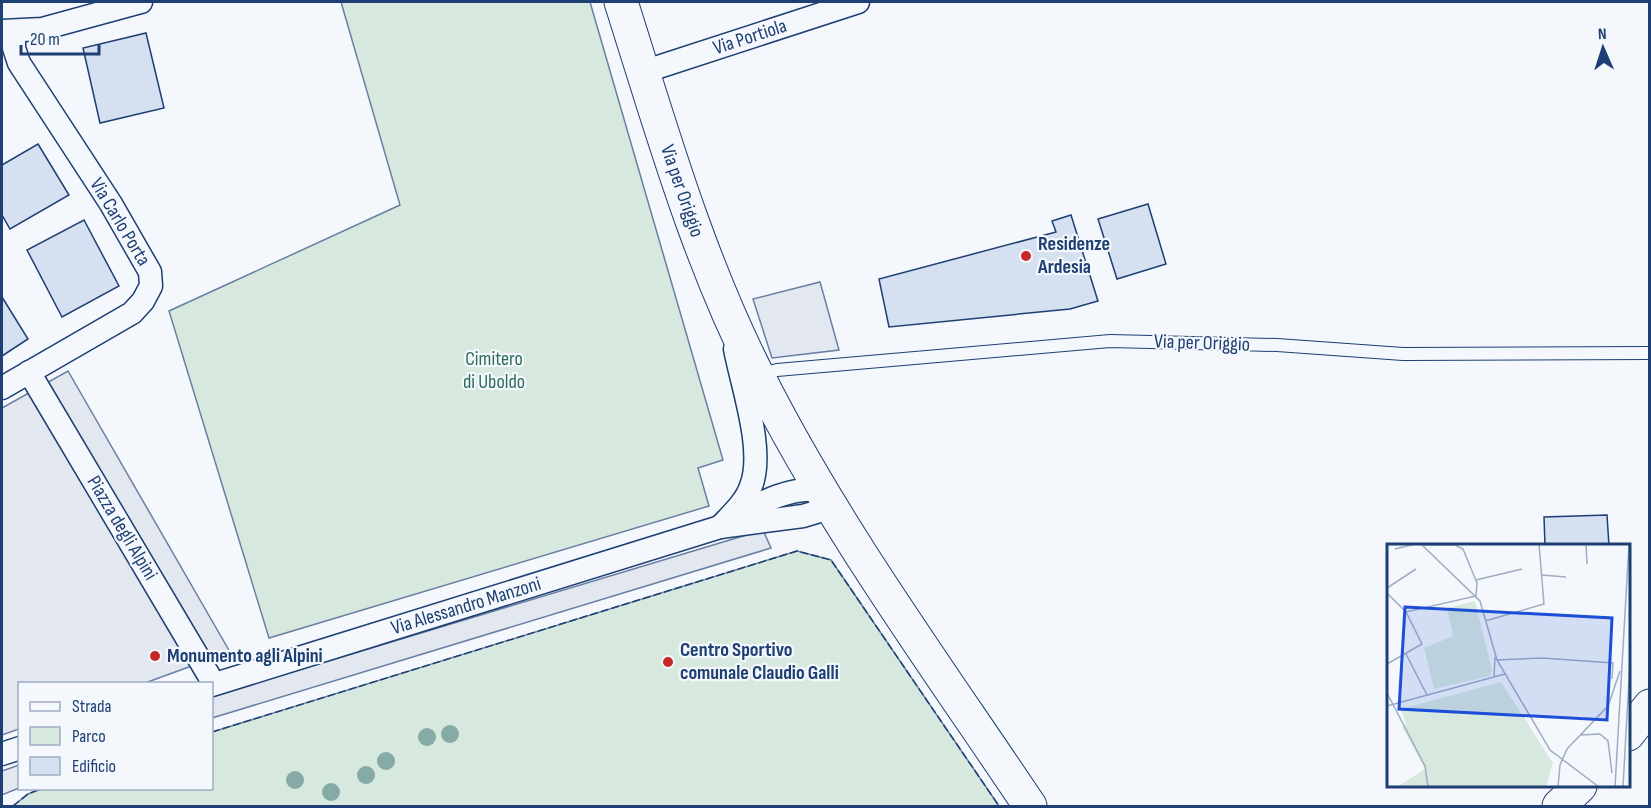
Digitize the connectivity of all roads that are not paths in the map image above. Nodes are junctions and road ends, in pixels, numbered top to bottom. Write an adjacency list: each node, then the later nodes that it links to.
1 (141, 2): 4 (street)
2 (621, 2): 5 (main road, Via per Origgio)
3 (858, 2): 5 (street, Via Portiola)
4 (8, 32): 8 (street, Via Carlo Porta)
5 (643, 72): 6 (main road, Via per Origgio)
6 (727, 312): 9 (main road, Via per Origgio); 12 (street)
7 (1650, 352): 9 (lane, Via per Origgio)
8 (29, 372): 10 (street, Via Carlo Porta); 13 (street, Piazza degli Alpini)
9 (757, 376): 11 (main road, Via per Origgio)
10 (2, 388)
11 (828, 499): 12 (street, Via Alessandro Manzoni); 20 (main road, Via per Origgio)
12 (720, 527): 14 (street, Via Alessandro Manzoni)
13 (212, 682)
14 (213, 684)
15 (1650, 706): 16 (main road)
16 (1630, 733)
17 (18, 749): 18 (street)
18 (2, 754)
19 (1579, 787): 21 (main road)
20 (1030, 807)
21 (1559, 807)

